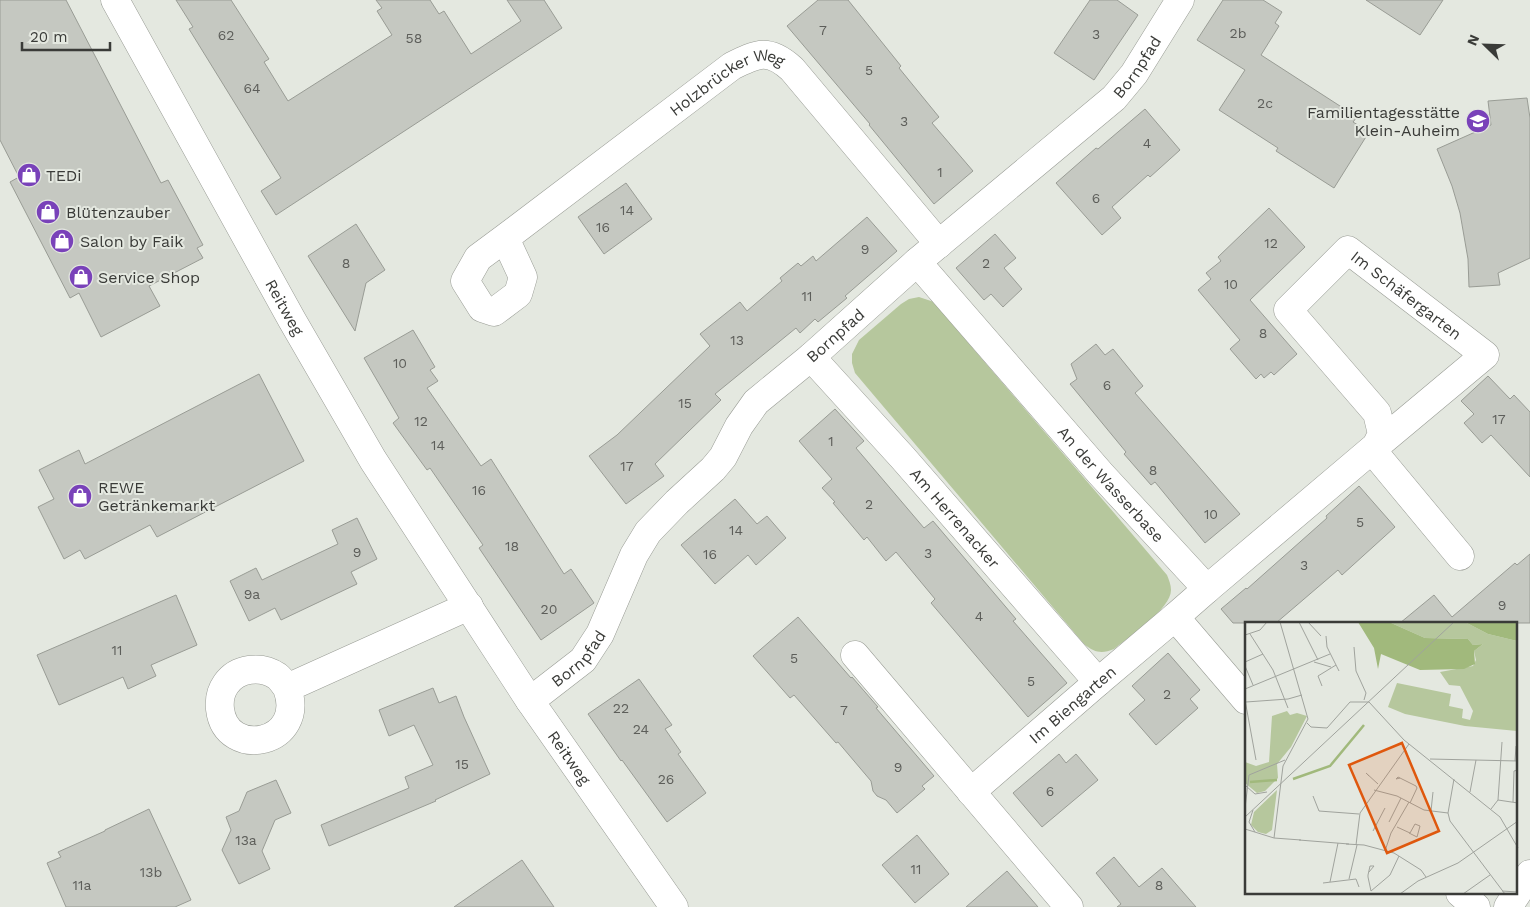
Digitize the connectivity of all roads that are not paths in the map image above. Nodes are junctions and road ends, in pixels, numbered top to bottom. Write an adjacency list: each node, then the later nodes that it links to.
1 (115, 0): 10 (street, Reitweg)
2 (1180, 0): 4 (street, Bornpfad)
3 (504, 238): 4 (street, Holzbrücker Weg)
4 (939, 244): 5 (street, Bornpfad)
5 (917, 262): 6 (street, Bornpfad); 9 (street, An der Wasserbase)
6 (811, 357): 13 (street, Am Herrenacker); 16 (street, Bornpfad)
7 (1374, 448): 7 (street, Im Schäfergarten); 8 (street); 9 (street, Im Schäfergarten)
8 (1460, 556)
9 (1207, 589): 11 (street)
10 (469, 606): 14 (street); 16 (street, Reitweg)
11 (1175, 617): 13 (street, Im Biengarten); 15 (street)
12 (855, 654): 17 (street)
13 (1098, 682): 17 (street, Im Biengarten)
14 (287, 688)
15 (1245, 699)
16 (530, 701): 21 (street, Reitweg)
17 (971, 792): 22 (street)
18 (1530, 874): 20 (street)
19 (1461, 894): 23 (street)
20 (1517, 897)
21 (674, 907)
22 (1069, 907)
23 (1476, 907)

